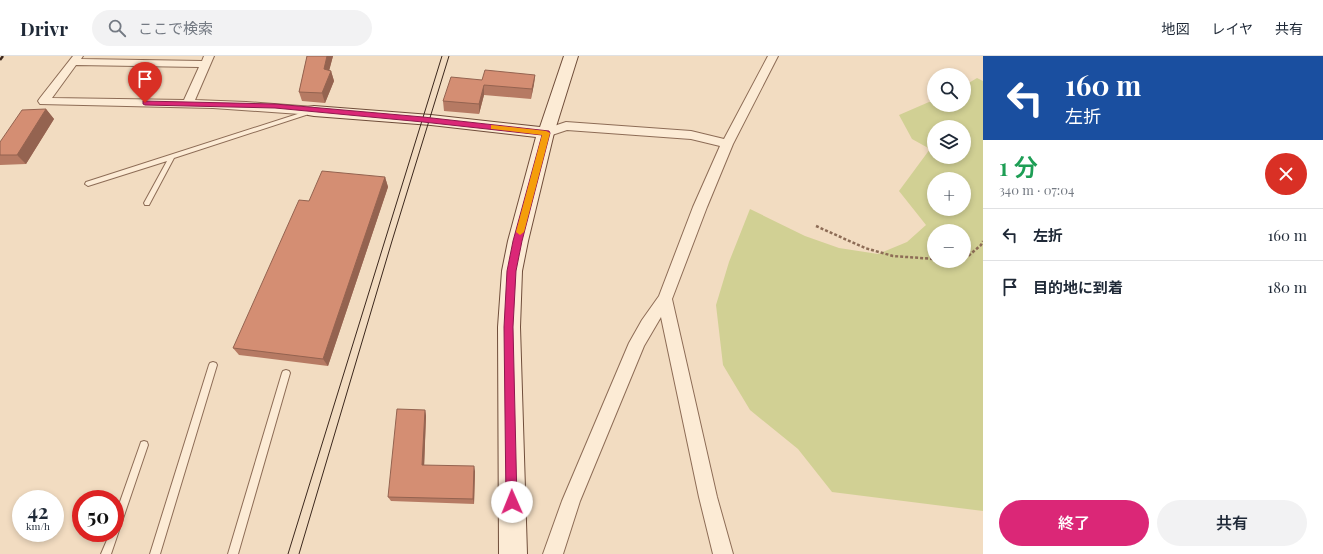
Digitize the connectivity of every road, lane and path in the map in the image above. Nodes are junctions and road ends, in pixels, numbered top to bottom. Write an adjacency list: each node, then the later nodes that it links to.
1 (571, 56): 7 (main road)
2 (773, 56): 8 (street)
3 (75, 59): 4 (street); 5 (street)
4 (208, 60): 5 (street)
5 (188, 103): 6 (street)
6 (314, 111): 7 (main road); 9 (lane)
7 (546, 133): 8 (street); 25 (main road)
8 (727, 144): 16 (street)
9 (172, 156): 10 (lane); 11 (lane)
10 (88, 184)
11 (147, 203)
12 (816, 226): 15 (path)
13 (983, 241): 14 (path)
14 (971, 253)
15 (927, 258)
16 (665, 299): 26 (street); 27 (street)
17 (213, 365): 23 (lane)
18 (286, 373): 24 (lane)
19 (144, 445): 20 (lane)
20 (124, 503)
21 (111, 542): 22 (lane)
22 (106, 554)
23 (155, 554)
24 (233, 554)
25 (513, 554)
26 (553, 554)
27 (723, 554)

